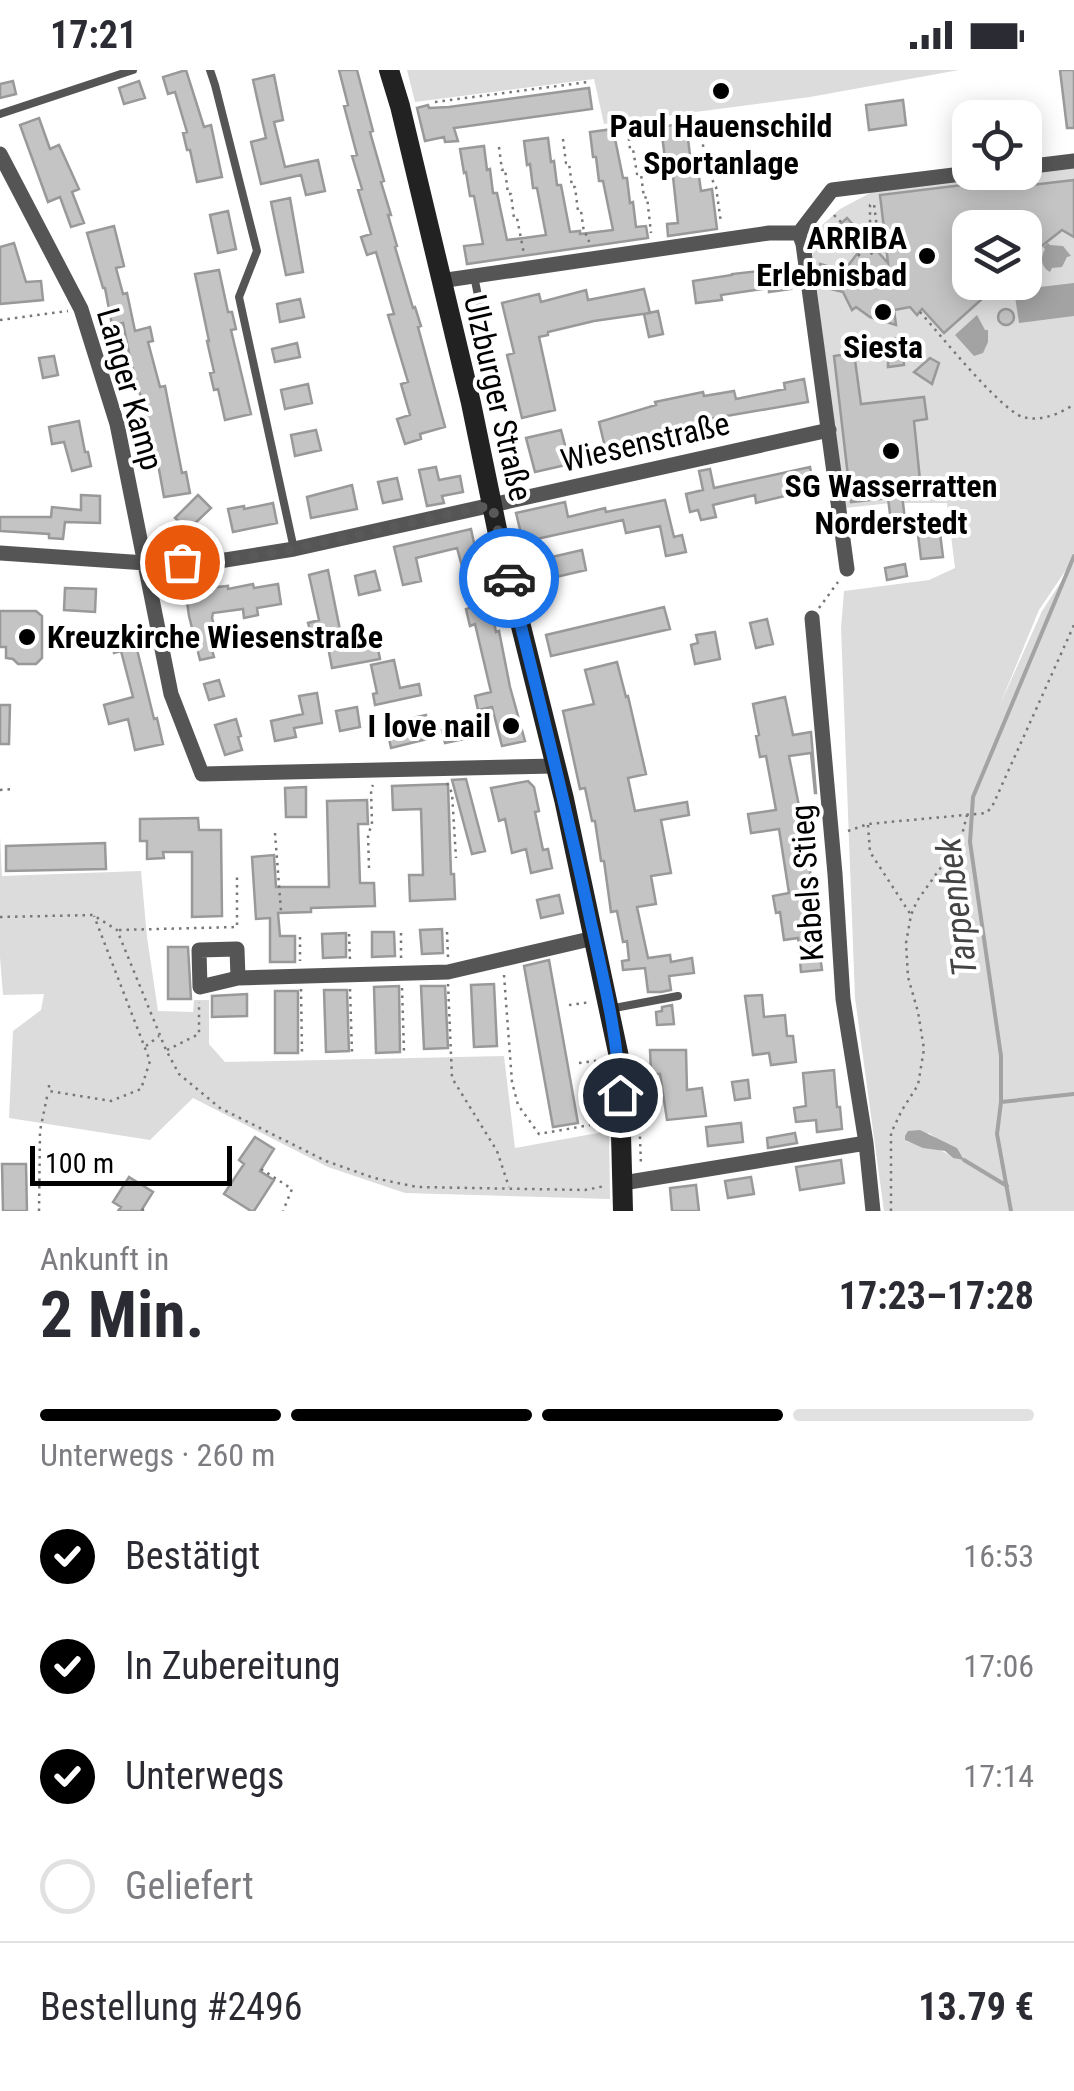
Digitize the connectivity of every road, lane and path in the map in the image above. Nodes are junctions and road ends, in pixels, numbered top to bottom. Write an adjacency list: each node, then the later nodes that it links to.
1 (133, 70): 6 (lane)
2 (210, 70): 34 (lane)
3 (390, 70): 26 (main road, Ulzburger Straße)
4 (588, 82): 5 (path)
5 (434, 102)
6 (0, 114)
7 (700, 122): 18 (path)
8 (628, 131): 19 (path)
9 (563, 140): 23 (path)
10 (499, 148): 24 (path)
11 (0, 154): 27 (street, Langer Kamp)
12 (1074, 161): 13 (street)
13 (1042, 165)
14 (952, 175): 15 (street)
15 (821, 204): 17 (street); 20 (path)
16 (858, 228): 20 (path)
17 (799, 234): 18 (street); 32 (street)
18 (723, 240): 19 (street)
19 (654, 250): 23 (street)
20 (868, 250): 21 (path); 22 (path)
21 (858, 256)
22 (874, 257)
23 (591, 259): 24 (street)
24 (526, 268): 25 (street)
25 (474, 276): 26 (street); 30 (lane)
26 (440, 281): 33 (main road, Ulzburger Straße)
27 (81, 309): 29 (path); 36 (street, Langer Kamp)
28 (920, 312): 31 (path)
29 (0, 320)
30 (484, 325)
31 (1074, 404)
32 (828, 430): 33 (street, Wiesenstraße); 37 (street)
33 (492, 505): 34 (street, Wiesenstraße); 40 (main road, Ulzburger Straße)
34 (294, 549): 36 (street, Wiesenstraße)
35 (0, 553): 36 (street, Wiesenstraße)
36 (146, 563): 42 (street, Langer Kamp)
37 (846, 569): 38 (path)
38 (812, 618): 48 (street, Kabels Stieg)
39 (1074, 625): 45 (path)
40 (556, 766): 41 (street, Langer Kamp); 61 (main road, Ulzburger Straße)
41 (438, 768): 42 (street, Langer Kamp); 49 (path)
42 (380, 770): 50 (path)
43 (0, 790): 44 (path)
44 (14, 790)
45 (967, 815): 46 (path); 54 (path)
46 (868, 824): 48 (path); 54 (path)
47 (275, 833): 52 (path)
48 (832, 836): 81 (street, Kabels Stieg)
49 (456, 858)
50 (369, 868)
51 (237, 877): 56 (path)
52 (282, 911)
53 (93, 915): 55 (path); 56 (path); 73 (path)
54 (912, 915): 89 (path)
55 (0, 917)
56 (117, 930): 72 (path)
57 (447, 932): 63 (path)
58 (400, 933): 64 (path)
59 (350, 934): 65 (path)
60 (300, 937): 66 (path)
61 (594, 938): 62 (street); 70 (main road, Ulzburger Straße)
62 (504, 960): 63 (street); 80 (path)
63 (448, 972): 64 (street); 84 (path)
64 (402, 974): 65 (street); 76 (path)
65 (350, 975): 66 (street); 75 (path)
66 (300, 976): 67 (street); 77 (path)
67 (238, 978): 68 (street); 68 (street)
68 (200, 987): 74 (path)
69 (678, 996): 70 (lane)
70 (608, 1004): 71 (path); 78 (main road, Ulzburger Straße)
71 (569, 1005)
72 (160, 1035): 73 (path); 74 (path)
73 (144, 1047): 85 (path)
74 (166, 1050): 84 (path)
75 (352, 1052)
76 (404, 1052)
77 (302, 1053)
78 (619, 1058): 79 (path); 83 (main road, Ulzburger Straße)
79 (579, 1063)
80 (590, 1125)
81 (866, 1143): 83 (street); 88 (street, Kabels Stieg)
82 (262, 1169): 86 (path)
83 (620, 1183): 84 (path); 87 (main road, Ulzburger Straße)
84 (510, 1188)
85 (39, 1211)
86 (283, 1211)
87 (622, 1211)
88 (874, 1211)
89 (891, 1211)

